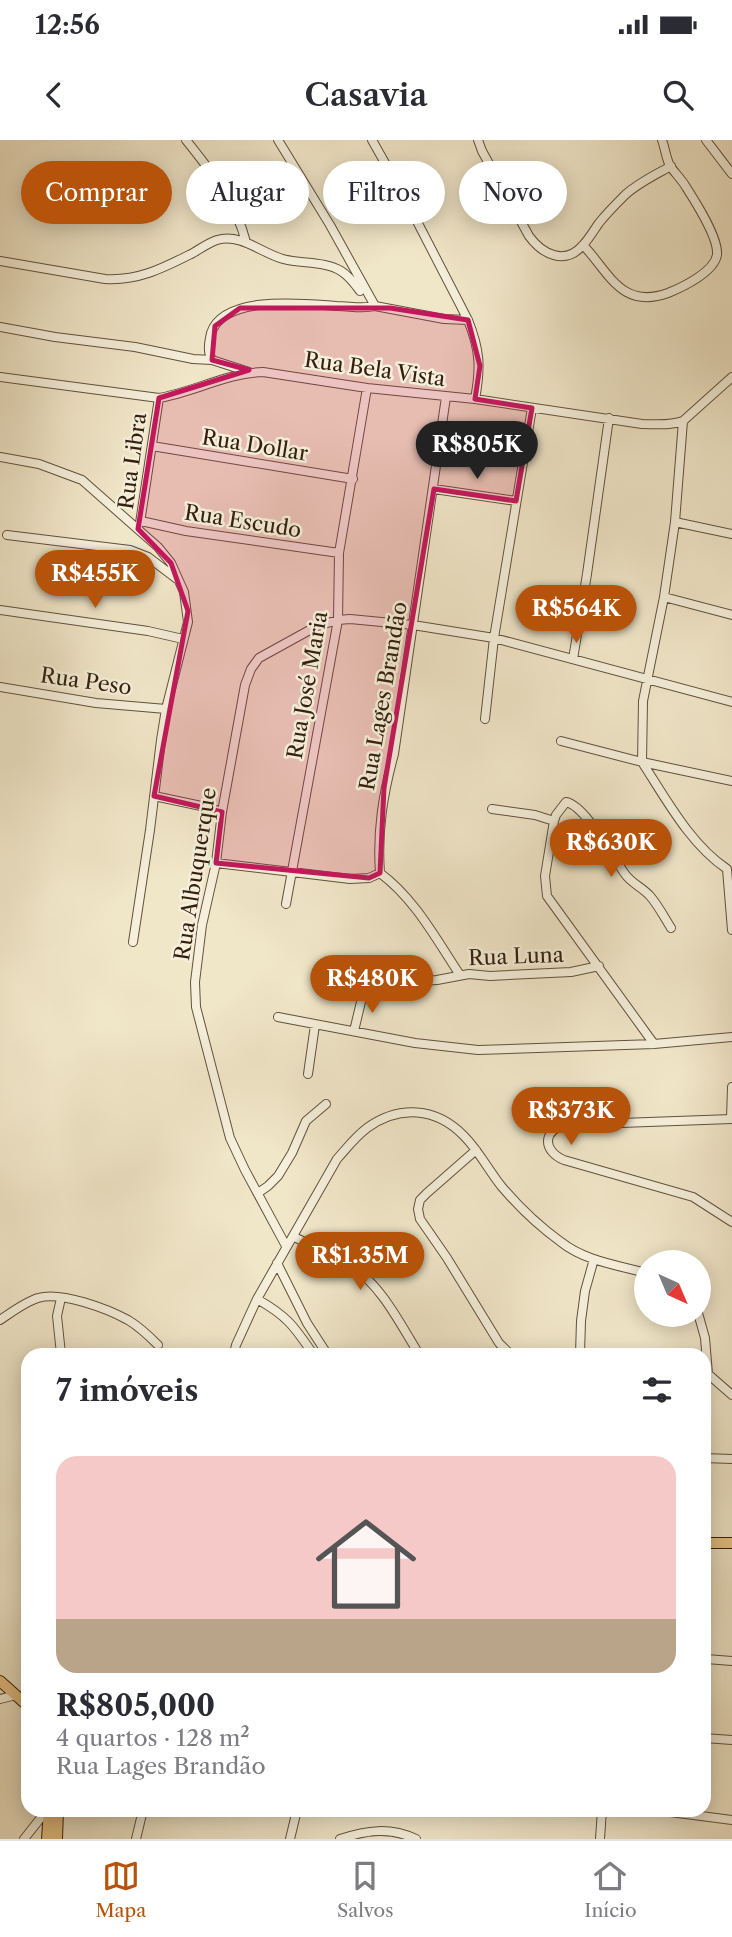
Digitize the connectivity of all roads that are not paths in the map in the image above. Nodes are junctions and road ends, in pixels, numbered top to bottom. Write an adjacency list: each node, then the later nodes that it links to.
1 (186, 140): 9 (street)
2 (278, 140): 12 (street)
3 (372, 140): 15 (street)
4 (478, 140): 10 (street)
5 (662, 140): 7 (street)
6 (706, 140): 8 (street)
7 (671, 166): 10 (street); 10 (street)
8 (732, 174)
9 (246, 242): 11 (street); 12 (street)
10 (583, 245)
11 (0, 261)
12 (362, 290): 13 (street); 14 (street)
13 (349, 306): 14 (street); 17 (street)
14 (375, 306): 15 (street)
15 (468, 320): 24 (street)
16 (0, 327): 17 (street)
17 (212, 360): 18 (street)
18 (249, 372): 21 (street, Rua Bela Vista); 23 (street, Rua Bela Vista)
19 (0, 377): 23 (street, Rua Bela Vista)
20 (732, 377): 27 (street)
21 (367, 388): 22 (street, Rua Bela Vista); 30 (street, Rua José Maria)
22 (446, 397): 24 (street, Rua Bela Vista); 31 (street, Rua Lages Brandão)
23 (159, 398): 28 (street, Rua Libra)
24 (475, 399): 25 (street, Rua Bela Vista)
25 (532, 408): 26 (street, Rua Bela Vista); 32 (street)
26 (609, 418): 27 (street, Rua Bela Vista); 46 (street)
27 (683, 421): 33 (street)
28 (152, 446): 30 (street, Rua Dollar); 34 (street, Rua Libra)
29 (0, 457): 34 (street)
30 (353, 479): 37 (street, Rua José Maria)
31 (434, 489): 32 (street); 43 (street, Rua Lages Brandão)
32 (516, 501): 44 (street)
33 (675, 522): 35 (street); 39 (street)
34 (140, 525): 37 (street, Rua Escudo); 38 (street)
35 (732, 534)
36 (7, 535): 38 (street)
37 (339, 553): 42 (street, Rua José Maria)
38 (181, 582): 45 (street)
39 (664, 597): 41 (street); 47 (street)
40 (0, 611): 45 (street)
41 (732, 615)
42 (338, 620): 43 (street, Rua Albuquerque); 57 (street, Rua Albuquerque); 61 (street, Rua José Maria)
43 (414, 625): 44 (street, Rua Albuquerque); 62 (street, Rua Lages Brandão)
44 (494, 638): 46 (street, Rua Albuquerque); 51 (street)
45 (183, 639): 50 (street)
46 (573, 659): 47 (street, Rua Albuquerque)
47 (649, 679): 49 (street, Rua Albuquerque); 53 (street)
48 (0, 687): 50 (street, Rua Peso)
49 (732, 702)
50 (166, 709): 55 (street)
51 (485, 719)
52 (561, 741): 53 (street)
53 (642, 762): 54 (street); 60 (street)
54 (732, 781)
55 (154, 796): 57 (street); 66 (street)
56 (492, 809): 58 (street)
57 (222, 812): 59 (street, Rua Albuquerque)
58 (554, 821): 64 (street); 67 (street)
59 (216, 863): 61 (street); 79 (street, Rua Albuquerque)
60 (729, 869): 65 (street)
61 (291, 871): 62 (street); 63 (street, Rua José Maria)
62 (380, 873): 68 (street)
63 (286, 904)
64 (671, 928)
65 (732, 929)
66 (133, 942)
67 (599, 966): 68 (street, Rua Luna); 73 (street)
68 (460, 975): 71 (street, Rua Luna)
69 (278, 1017): 70 (street)
70 (315, 1026): 71 (street); 74 (street)
71 (354, 1031): 73 (street)
72 (732, 1037): 73 (street)
73 (654, 1044)
74 (308, 1074)
75 (732, 1087): 77 (street)
76 (326, 1104): 79 (street)
77 (732, 1119): 80 (street)
78 (476, 1150): 81 (street); 83 (street); 96 (street)
79 (258, 1193): 82 (street, Rua Albuquerque)
80 (732, 1222)
81 (293, 1237): 82 (street); 95 (street)
82 (286, 1246): 84 (street)
83 (594, 1259): 85 (street); 97 (street)
84 (277, 1263): 87 (street); 94 (street)
85 (634, 1270)
86 (61, 1298): 88 (street); 90 (street); 91 (street)
87 (257, 1300): 92 (street); 93 (street)
88 (0, 1320)
89 (702, 1327): 98 (street)
90 (159, 1345)
91 (60, 1348)
92 (235, 1348)
93 (309, 1348)
94 (323, 1348)
95 (415, 1348)
96 (504, 1348)
97 (580, 1348)
98 (705, 1348)
99 (711, 1378): 100 (street)
100 (732, 1395)
101 (711, 1458): 102 (street)
102 (732, 1459)
103 (711, 1543): 104 (main road)
104 (732, 1543)
105 (711, 1659): 106 (street)
106 (732, 1661)
107 (0, 1681): 108 (main road)
108 (16, 1695): 109 (street); 110 (main road)
109 (0, 1699)
110 (21, 1700)
111 (711, 1738): 112 (street)
112 (732, 1740)
113 (42, 1817): 121 (street)
114 (48, 1817): 122 (main road)
115 (58, 1817): 123 (main road)
116 (141, 1817): 124 (street)
117 (295, 1817): 125 (street)
118 (602, 1817): 128 (street)
119 (711, 1817): 120 (street)
120 (732, 1819)
121 (24, 1839)
122 (47, 1839)
123 (57, 1839)
124 (136, 1839)
125 (290, 1839)
126 (340, 1839): 127 (street)
127 (416, 1839)
128 (600, 1839)

